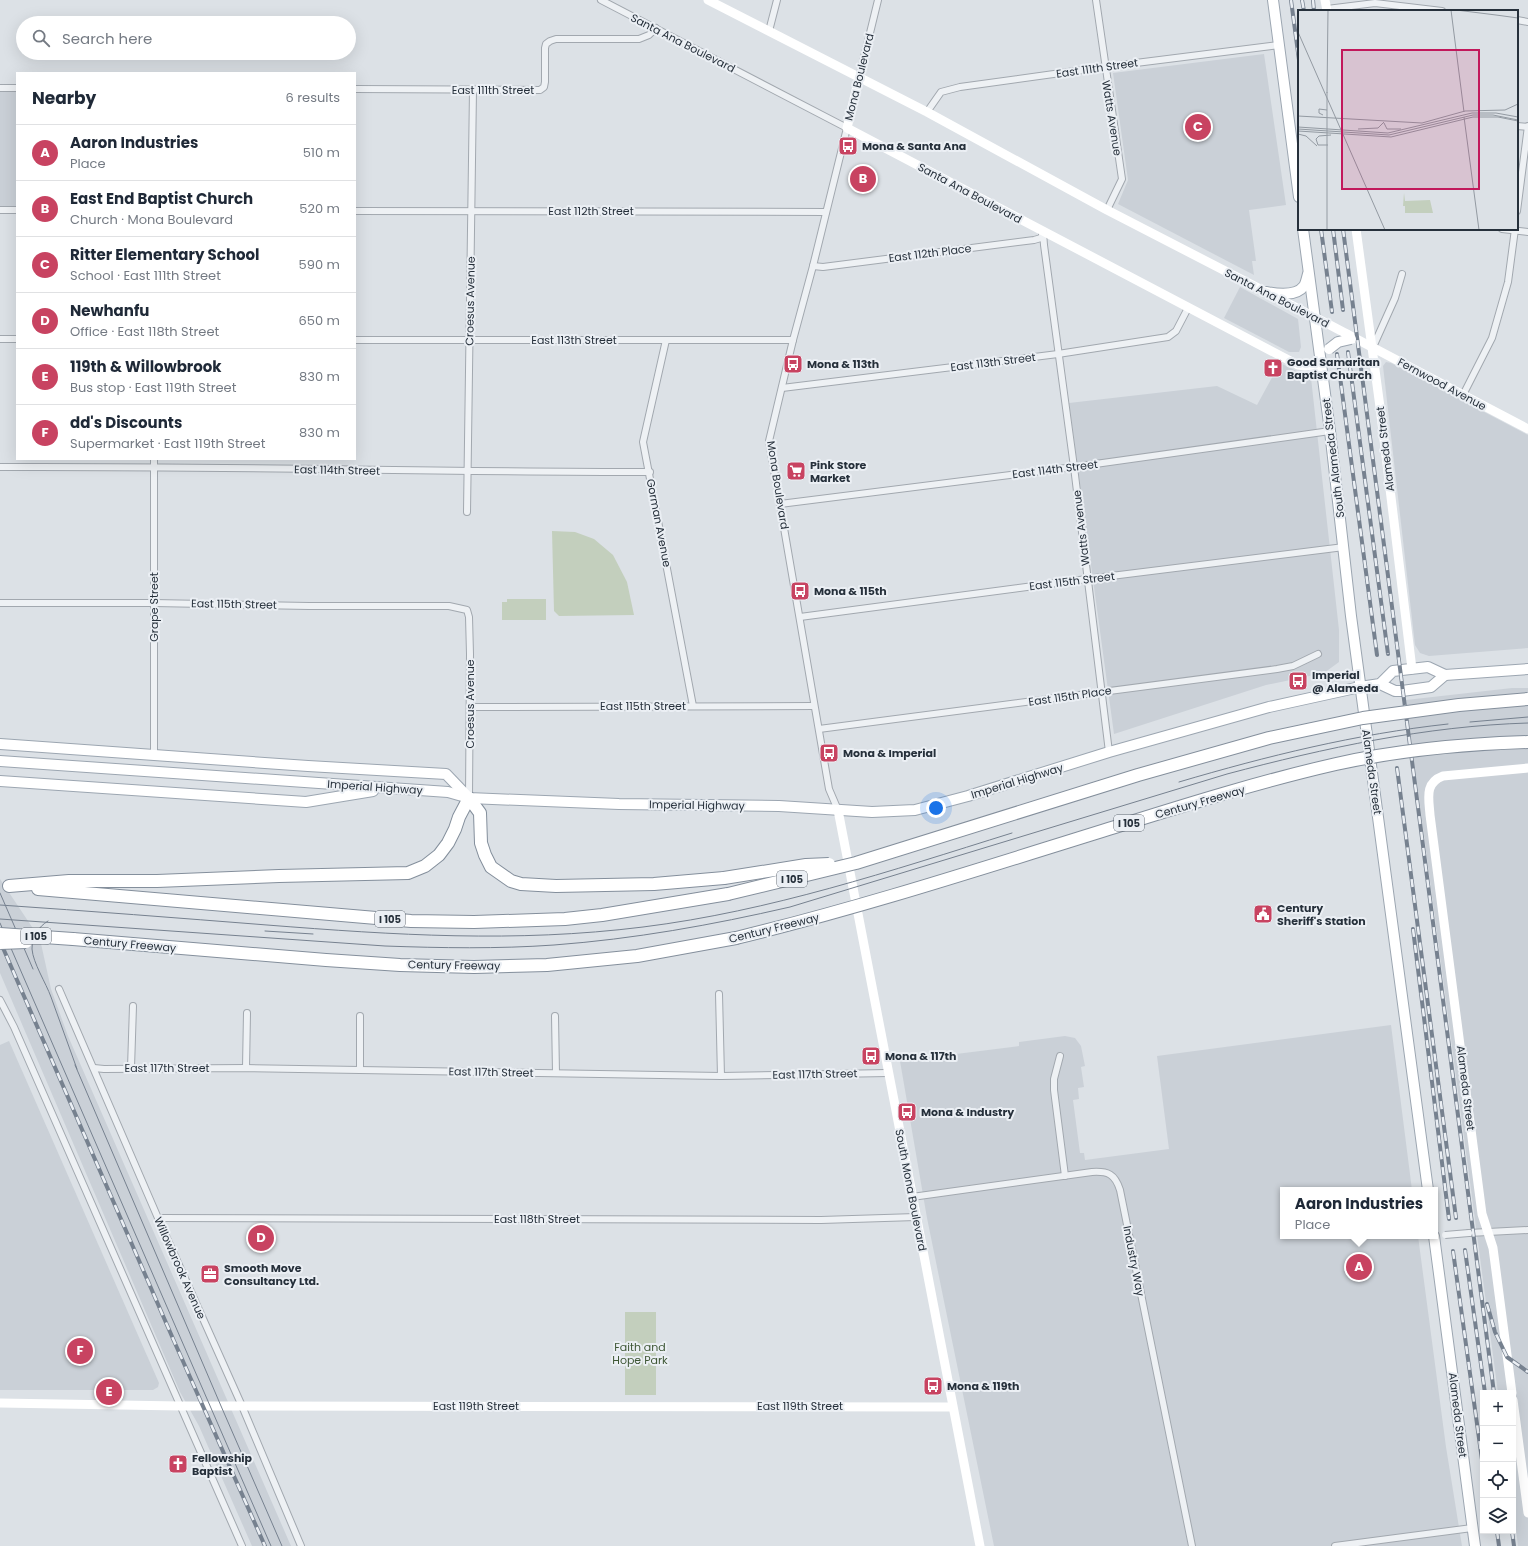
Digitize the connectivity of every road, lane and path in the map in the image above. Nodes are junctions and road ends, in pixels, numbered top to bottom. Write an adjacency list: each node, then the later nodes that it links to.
1 (601, 0): 11 (street, Santa Ana Boulevard)
2 (708, 0): 12 (street, Santa Ana Boulevard)
3 (777, 0): 12 (street)
4 (878, 0): 15 (street, Mona Boulevard)
5 (1096, 0): 14 (street, Watts Avenue)
6 (1273, 0): 13 (main road)
7 (1326, 7): 8 (street)
8 (1434, 10)
9 (1518, 20): 10 (street)
10 (1528, 22)
11 (656, 28): 19 (street, East 111th Street); 23 (street, Santa Ana Boulevard)
12 (769, 31): 15 (street, Santa Ana Boulevard)
13 (1279, 45): 14 (street, East 111th Street); 24 (main road)
14 (1104, 67): 20 (street, East 111th Street); 29 (street, Watts Avenue)
15 (859, 78): 20 (street, Santa Ana Boulevard); 23 (street, Mona Boulevard)
16 (0, 88): 17 (street)
17 (16, 88)
18 (356, 89): 19 (street, East 111th Street)
19 (473, 90): 30 (street, Croesus Avenue)
20 (927, 112): 29 (street, Santa Ana Boulevard)
21 (1518, 126): 22 (street)
22 (1528, 127): 25 (street)
23 (847, 128): 31 (street, Mona Boulevard); 35 (street, Santa Ana Boulevard)
24 (1298, 189)
25 (1518, 203)
26 (0, 210): 27 (street)
27 (16, 210)
28 (356, 210): 30 (street, East 112th Street)
29 (1107, 210): 40 (street, Santa Ana Boulevard)
30 (471, 211): 31 (street, East 112th Street); 49 (street, Croesus Avenue)
31 (826, 212): 37 (street, Mona Boulevard)
32 (1303, 230): 38 (main road, South Alameda Street)
33 (1356, 230): 50 (street, Alameda Street)
34 (1514, 230): 36 (street); 54 (street)
35 (1043, 232): 37 (street, East 112th Place); 41 (street, Santa Ana Boulevard); 51 (street, Watts Avenue)
36 (1528, 232)
37 (813, 266): 48 (street, Mona Boulevard)
38 (1309, 272): 40 (main road); 42 (main road, South Alameda Street)
39 (1402, 274): 50 (street)
40 (1266, 292): 42 (street, Santa Ana Boulevard)
41 (1188, 308): 51 (street, East 113th Street); 52 (street, Santa Ana Boulevard)
42 (1315, 317): 43 (street, Santa Ana Boulevard, bridge); 52 (main road, South Alameda Street)
43 (1352, 338): 50 (street, Fernwood Avenue); 52 (main road, bridge)
44 (0, 339): 45 (street)
45 (16, 339)
46 (356, 340): 49 (street, East 113th Street)
47 (666, 340): 48 (street, East 113th Street); 49 (street, East 113th Street); 62 (street, Gorman Avenue)
48 (793, 340): 53 (street, Mona Boulevard)
49 (470, 341): 61 (street, Croesus Avenue)
50 (1372, 347): 54 (street, Fernwood Avenue); 72 (street, Alameda Street)
51 (1058, 354): 53 (street, East 113th Street); 60 (street, Watts Avenue)
52 (1321, 364): 56 (main road, South Alameda Street)
53 (782, 388): 63 (street, Mona Boulevard)
54 (1463, 395): 55 (street, Fernwood Avenue)
55 (1528, 429)
56 (1330, 431): 60 (street, East 114th Street); 65 (main road, South Alameda Street)
57 (154, 460): 59 (street, Grape Street)
58 (0, 467): 59 (street, East 114th Street)
59 (154, 467): 61 (street, East 114th Street); 68 (street, Grape Street)
60 (1074, 467): 63 (street, East 114th Street); 66 (street, Watts Avenue)
61 (469, 472): 62 (street, East 114th Street); 64 (street, Croesus Avenue)
62 (650, 472): 79 (street, Gorman Avenue)
63 (780, 504): 70 (street, Mona Boulevard)
64 (467, 512)
65 (1344, 547): 66 (street, East 115th Street); 76 (main road, South Alameda Street)
66 (1087, 579): 70 (street, East 115th Street); 77 (street, Watts Avenue)
67 (0, 603): 68 (street, East 115th Street)
68 (154, 603): 69 (street, East 115th Street); 86 (street, Grape Street)
69 (467, 610): 81 (street, Croesus Avenue)
70 (800, 617): 80 (street, Mona Boulevard)
71 (1318, 654): 77 (street, East 115th Place)
72 (1412, 669): 74 (main road); 75 (main road)
73 (1528, 669): 74 (main road)
74 (1445, 675): 75 (main road, Imperial Highway)
75 (1380, 684): 76 (main road, Imperial Highway)
76 (1360, 687): 85 (main road, Imperial Highway); 115 (main road, Alameda Street)
77 (1102, 692): 82 (street, East 115th Place); 85 (street, Watts Avenue)
78 (1528, 699): 93 (highway, I 105, bridge)
79 (693, 706): 80 (street, East 115th Street); 81 (street, East 115th Street)
80 (814, 706): 82 (street, Mona Boulevard)
81 (471, 707): 91 (street, Croesus Avenue)
82 (819, 729): 92 (street, Mona Boulevard)
83 (1528, 742): 97 (highway, Century Freeway / I 105, bridge)
84 (0, 744): 86 (main road)
85 (1109, 752): 92 (main road, Imperial Highway)
86 (154, 755): 91 (main road)
87 (0, 761): 90 (main road, Imperial Highway)
88 (1528, 768): 120 (street, Alameda Street)
89 (0, 781): 90 (main road)
90 (391, 788): 91 (main road, Imperial Highway)
91 (469, 798): 92 (main road, Imperial Highway); 93 (highway, bridge); 95 (highway)
92 (838, 810): 112 (street, South Mona Boulevard)
93 (856, 863): 95 (highway, I 105, bridge)
94 (4, 886): 95 (highway, I 105)
95 (50, 886)
96 (0, 934): 97 (highway, Century Freeway / I 105, bridge)
97 (73, 939): 98 (highway, bridge)
98 (0, 943)
99 (59, 989): 107 (street, Willowbrook Avenue)
100 (719, 994): 113 (street)
101 (0, 1000): 125 (street)
102 (133, 1006): 108 (street)
103 (246, 1013): 109 (street)
104 (360, 1016): 110 (street)
105 (555, 1016): 111 (street)
106 (1060, 1056): 114 (street)
107 (94, 1068): 108 (street, East 117th Street); 118 (street, Willowbrook Avenue)
108 (131, 1068): 109 (street, East 117th Street)
109 (246, 1068): 110 (street, East 117th Street)
110 (360, 1070): 111 (street, East 117th Street)
111 (556, 1073): 113 (street, East 117th Street)
112 (888, 1073): 113 (street, East 117th Street); 116 (street, South Mona Boulevard)
113 (721, 1076)
114 (1065, 1176): 116 (street, Industry Way); 134 (street, Industry Way)
115 (1428, 1187)
116 (912, 1197): 117 (street, South Mona Boulevard)
117 (916, 1217): 118 (street, East 118th Street); 127 (street, South Mona Boulevard)
118 (158, 1218): 126 (street, Willowbrook Avenue)
119 (1528, 1230): 120 (street)
120 (1487, 1231): 121 (street, bridge); 123 (street, Alameda Street)
121 (1438, 1236)
122 (1434, 1239): 130 (main road, Alameda Street)
123 (1512, 1390)
124 (0, 1403): 125 (street, East 119th Street)
125 (180, 1406): 126 (street, East 119th Street); 131 (street)
126 (242, 1406): 127 (street, East 119th Street); 132 (street, Willowbrook Avenue)
127 (952, 1407): 133 (street, South Mona Boulevard)
128 (1516, 1423): 129 (street)
129 (1528, 1513)
130 (1472, 1528): 135 (street); 136 (main road, Alameda Street)
131 (242, 1546)
132 (301, 1546)
133 (980, 1546)
134 (1192, 1546)
135 (1335, 1546)
136 (1475, 1546)

